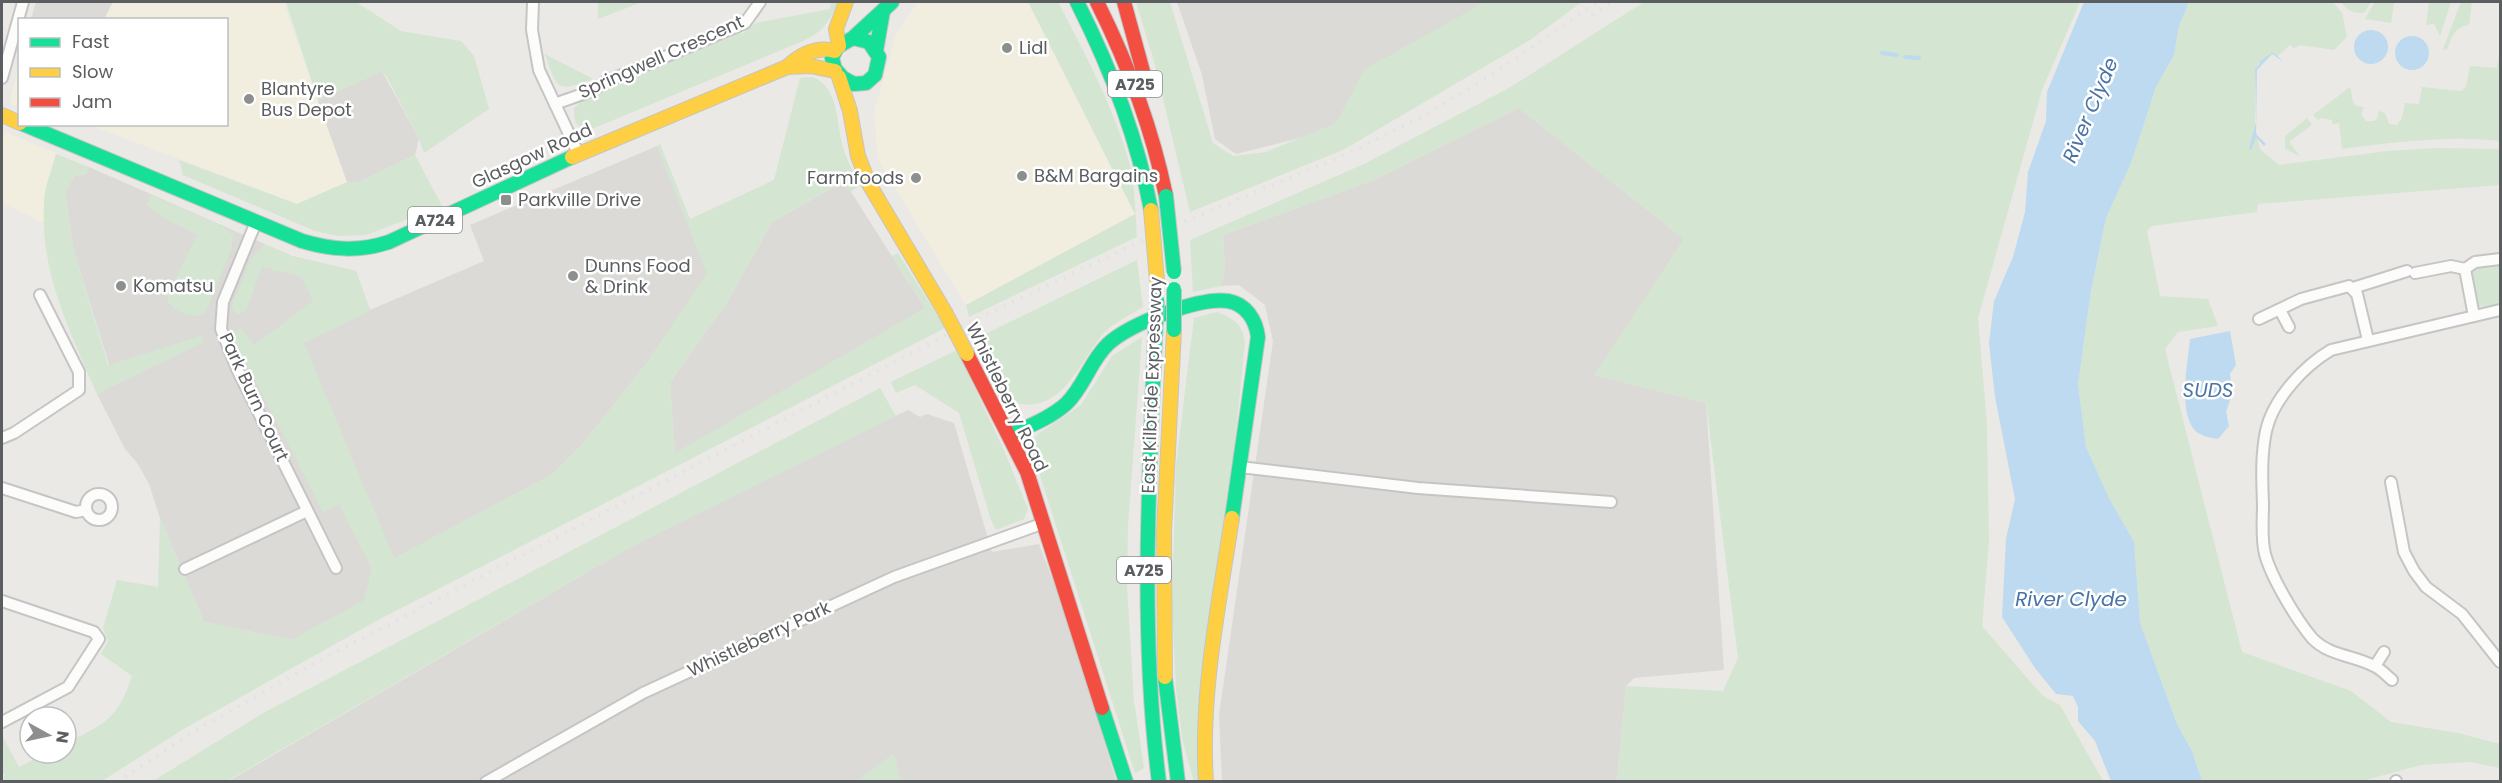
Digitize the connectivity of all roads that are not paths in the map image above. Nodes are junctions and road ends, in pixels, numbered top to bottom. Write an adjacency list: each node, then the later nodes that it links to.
1 (23, 2): 9 (street)
2 (533, 2): 18 (street)
3 (760, 2): 18 (street, Springwell Crescent)
4 (846, 2): 12 (main road)
5 (1077, 2): 55 (main road, East Kilbride Expressway / A725, bridge)
6 (1097, 2): 24 (main road, East Kilbride Expressway / A725)
7 (1124, 2): 24 (main road, A725)
8 (888, 7): 11 (main road, A724); 13 (main road, A724)
9 (19, 18)
10 (18, 20): 16 (street)
11 (853, 38): 12 (main road, A724); 13 (main road)
12 (837, 48): 14 (main road, A724); 15 (main road)
13 (876, 51): 17 (main road, A724)
14 (787, 67): 15 (main road, A724); 23 (main road, Glasgow Road / A724)
15 (837, 74): 17 (main road, A724); 19 (main road, Whistleberry Road)
16 (2, 78)
17 (864, 83): 19 (main road)
18 (555, 104): 23 (street)
19 (850, 111): 36 (main road, Whistleberry Road, bridge)
20 (2, 115): 21 (main road, Glasgow Road / A724)
21 (18, 123)
22 (26, 126): 25 (main road, Glasgow Road / A724)
23 (578, 153): 25 (main road, Glasgow Road / A724)
24 (1161, 171): 56 (main road, East Kilbride Expressway / A725, bridge)
25 (256, 222): 43 (street, Park Burn Court)
26 (2500, 260): 27 (street)
27 (2465, 269): 28 (street); 32 (street)
28 (2353, 288): 30 (street); 35 (street)
29 (40, 295): 37 (street)
30 (2280, 310): 33 (street); 34 (street)
31 (2500, 310): 32 (street)
32 (2474, 316): 35 (street)
33 (2259, 319)
34 (2289, 327)
35 (2368, 340): 50 (street)
36 (1010, 435): 38 (main road); 44 (main road, Whistleberry Road)
37 (2, 438)
38 (1240, 466): 41 (street); 57 (main road)
39 (2391, 482): 49 (street)
40 (2, 488): 42 (street)
41 (1611, 502)
42 (86, 510)
43 (307, 511): 45 (street, Park Burn Court); 46 (street)
44 (1044, 523): 53 (street, Whistleberry Park); 54 (main road, Whistleberry Road)
45 (336, 568)
46 (185, 569)
47 (2, 601): 52 (street)
48 (2384, 652): 50 (street)
49 (2500, 662)
50 (2375, 666): 51 (street)
51 (2392, 680)
52 (2, 722)
53 (486, 782)
54 (1126, 782)
55 (1159, 782)
56 (1178, 782)
57 (1206, 782)

